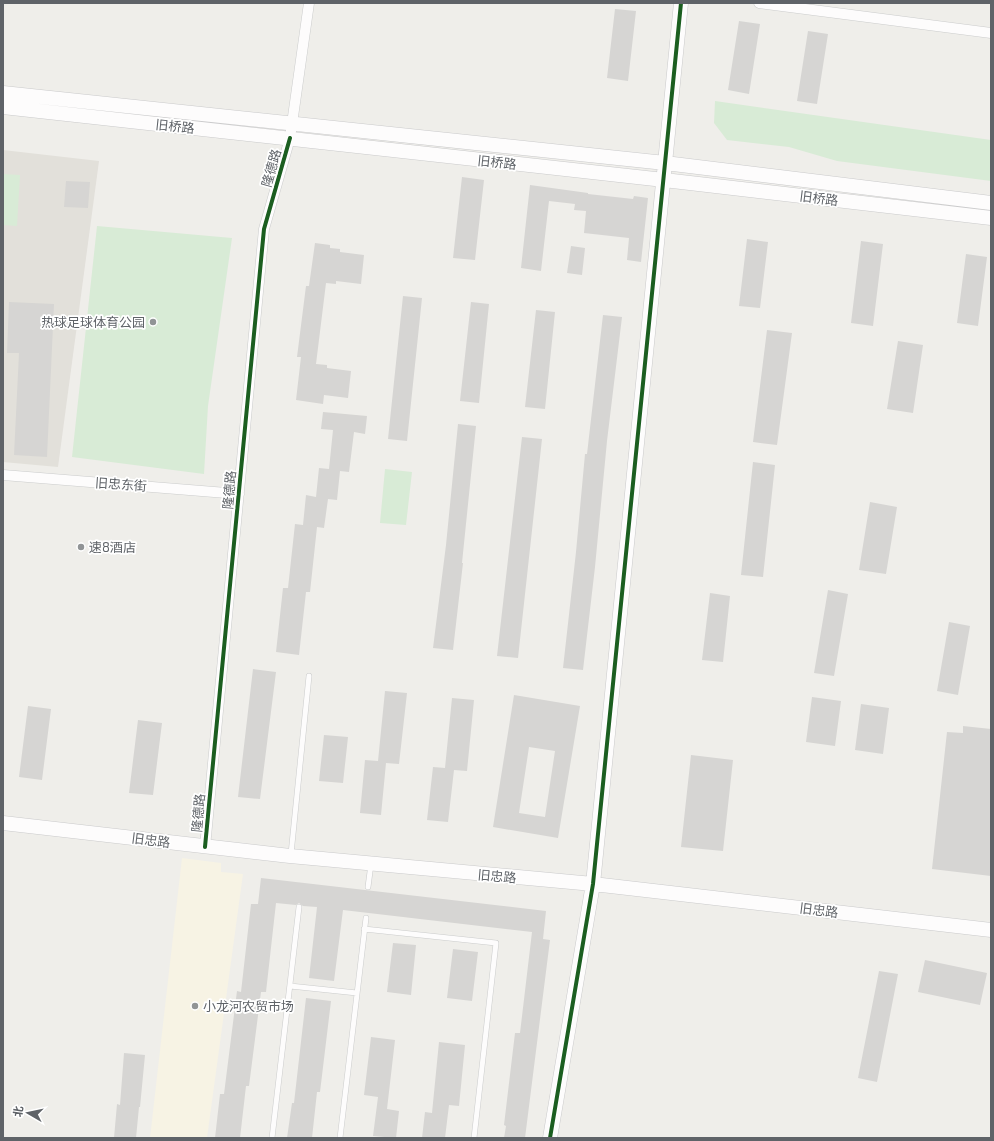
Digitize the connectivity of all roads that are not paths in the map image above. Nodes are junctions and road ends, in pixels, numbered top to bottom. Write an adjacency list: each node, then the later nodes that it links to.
1 (309, 3): 7 (street, 隆德路)
2 (681, 3): 9 (street)
3 (760, 3): 4 (street)
4 (991, 33)
5 (3, 93): 7 (street, 旧桥路)
6 (3, 107): 8 (street, 旧桥路)
7 (292, 123): 8 (street, 隆德路); 9 (street, 旧桥路)
8 (290, 138): 10 (street, 旧桥路); 14 (street, 隆德路)
9 (665, 163): 10 (street); 11 (street, 旧桥路)
10 (664, 180): 12 (street, 旧桥路); 20 (street)
11 (991, 203)
12 (991, 218)
13 (3, 475): 14 (street, 旧忠东街)
14 (239, 494): 17 (street, 隆德路)
15 (309, 676): 18 (lane)
16 (3, 823): 17 (street, 旧忠路)
17 (205, 847): 18 (street, 旧忠路)
18 (290, 856): 19 (street, 旧忠路)
19 (371, 864): 20 (street, 旧忠路); 21 (lane)
20 (593, 884): 25 (street, 旧忠路); 31 (street)
21 (368, 887)
22 (299, 907): 26 (lane)
23 (366, 918): 24 (lane)
24 (364, 929): 27 (lane); 30 (lane)
25 (991, 930)
26 (290, 986): 27 (lane); 28 (lane)
27 (357, 993): 29 (lane)
28 (272, 1138)
29 (340, 1138)
30 (474, 1138)
31 (550, 1138)

